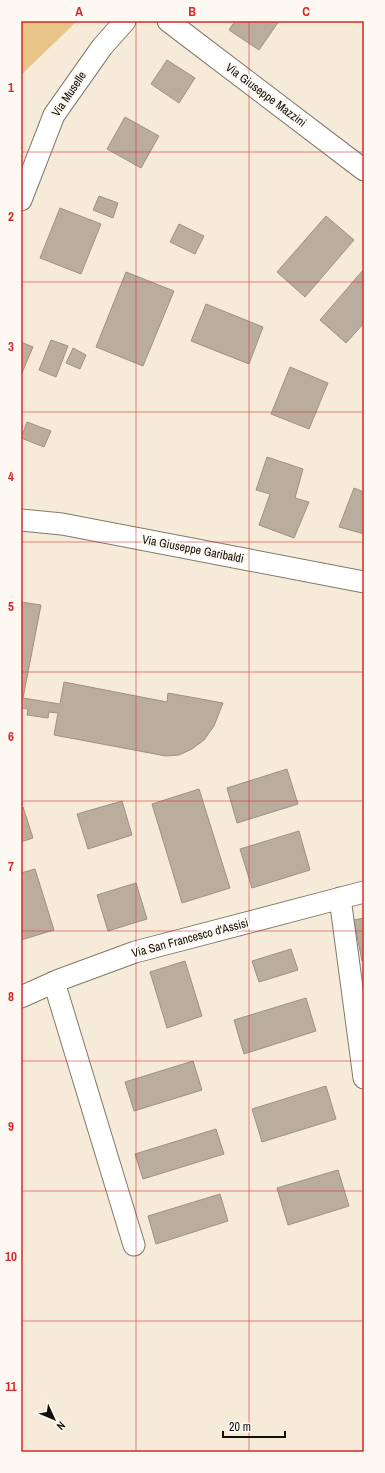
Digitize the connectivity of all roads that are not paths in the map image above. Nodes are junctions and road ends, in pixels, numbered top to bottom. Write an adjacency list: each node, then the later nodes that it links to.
1 (125, 21): 4 (street, Via Muselle)
2 (168, 21): 3 (street, Via Giuseppe Mazzini)
3 (364, 170)
4 (21, 200)
5 (21, 520): 6 (street, Via Giuseppe Garibaldi)
6 (364, 582)
7 (364, 892): 8 (street, Via San Francesco d'Assisi)
8 (340, 898): 9 (street, Via San Francesco d'Assisi); 11 (street)
9 (54, 982): 10 (street, Via San Francesco d'Assisi); 12 (street)
10 (21, 997)
11 (364, 1078)
12 (134, 1245)

